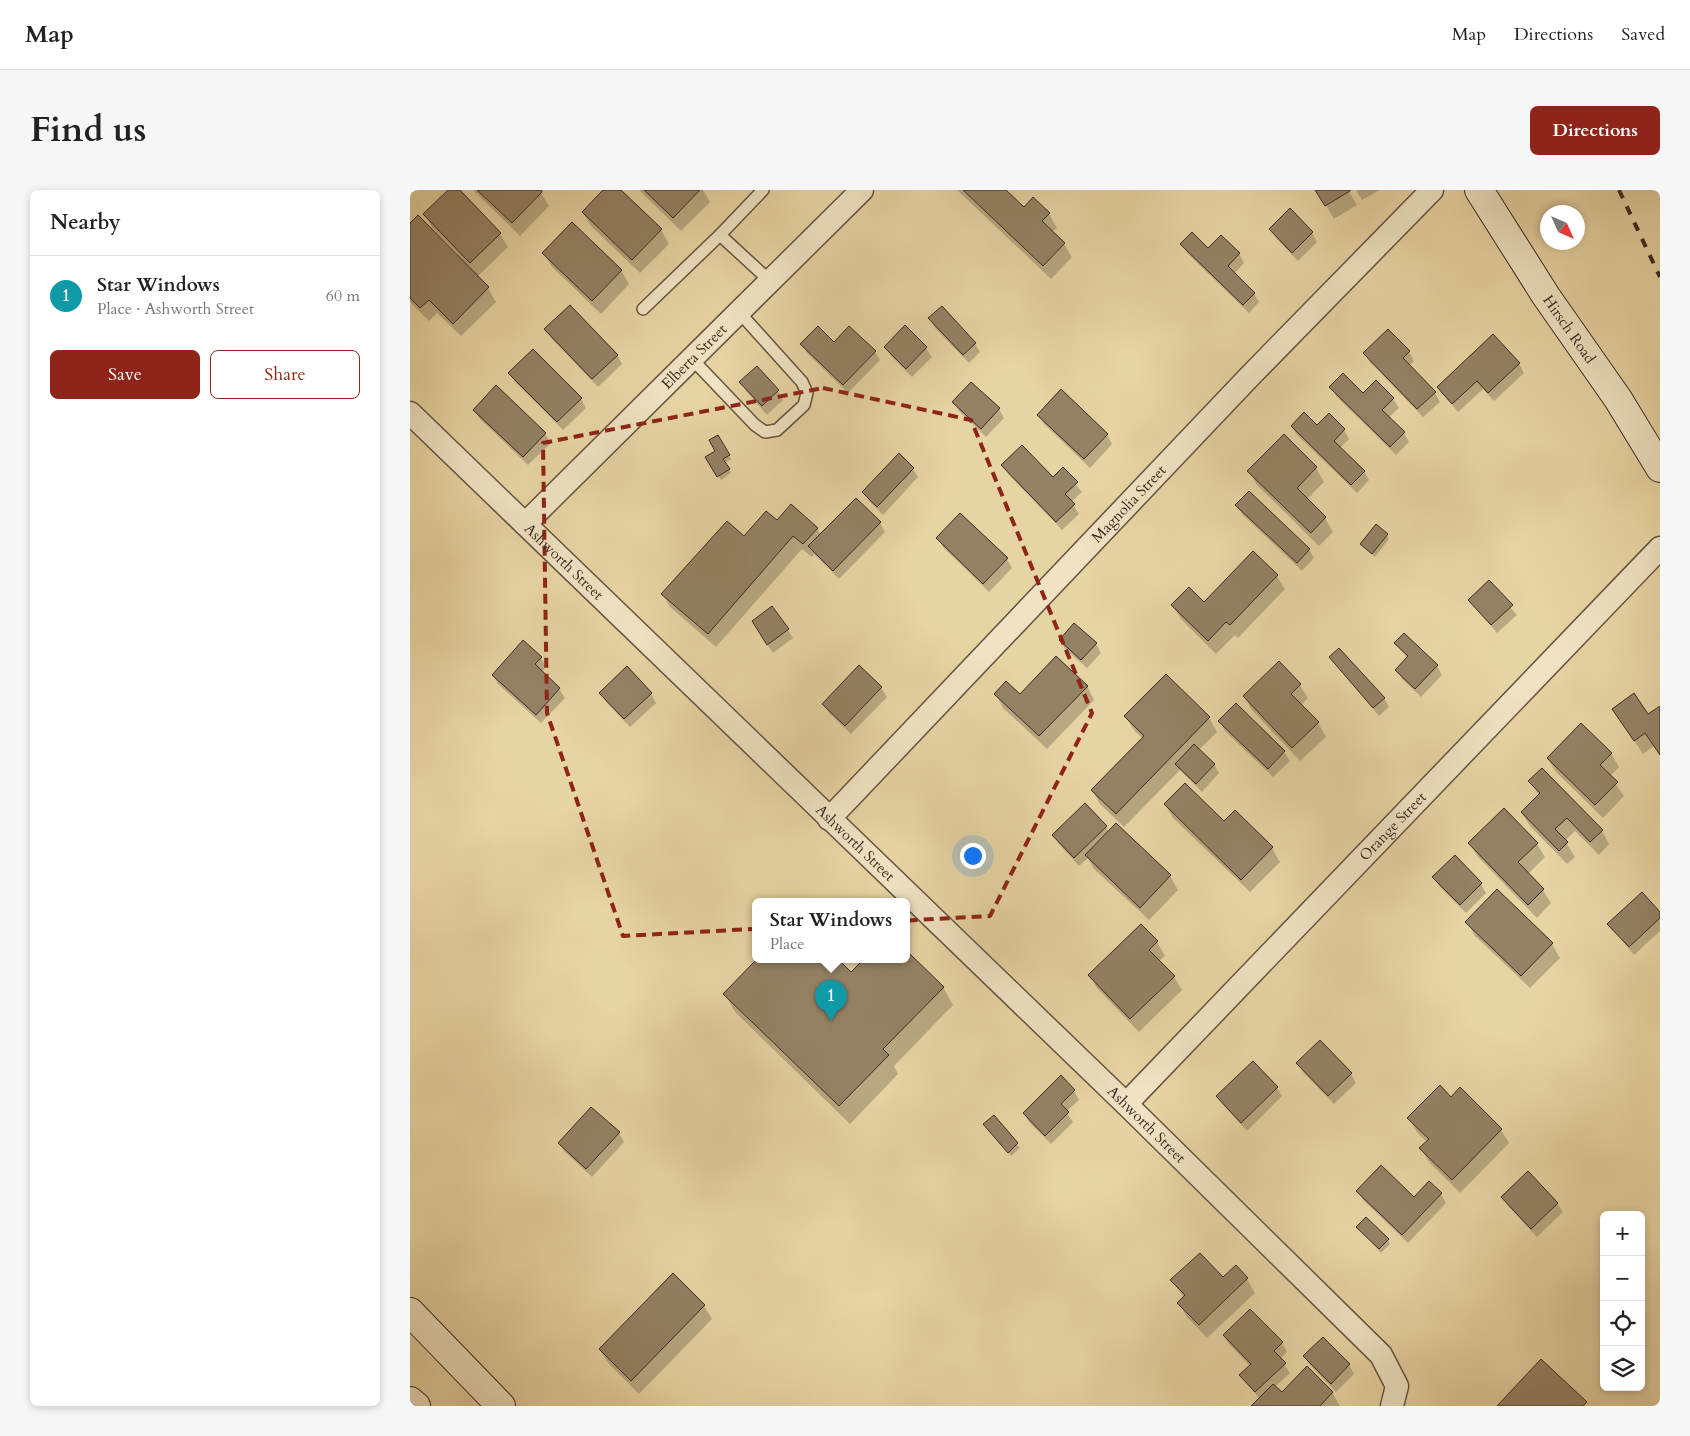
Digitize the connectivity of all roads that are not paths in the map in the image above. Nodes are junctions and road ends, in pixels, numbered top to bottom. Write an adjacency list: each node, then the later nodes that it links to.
1 (763, 190): 5 (lane)
2 (862, 190): 6 (street, Elberta Street)
3 (1432, 190): 14 (street, Magnolia Street)
4 (1479, 190): 11 (main road, Hirsch Road)
5 (720, 235): 6 (lane); 7 (lane)
6 (770, 281): 8 (street, Elberta Street)
7 (643, 309)
8 (739, 312): 9 (street, Elberta Street); 9 (lane)
9 (692, 359): 12 (street, Elberta Street)
10 (410, 413): 12 (street, Ashworth Street)
11 (1660, 468)
12 (525, 524): 14 (street, Ashworth Street)
13 (1660, 548): 15 (street, Orange Street)
14 (829, 819): 15 (street, Ashworth Street)
15 (1126, 1104): 17 (street, Ashworth Street)
16 (410, 1312): 20 (main road)
17 (1394, 1396)
18 (410, 1400): 19 (main road)
19 (416, 1406)
20 (501, 1406)

